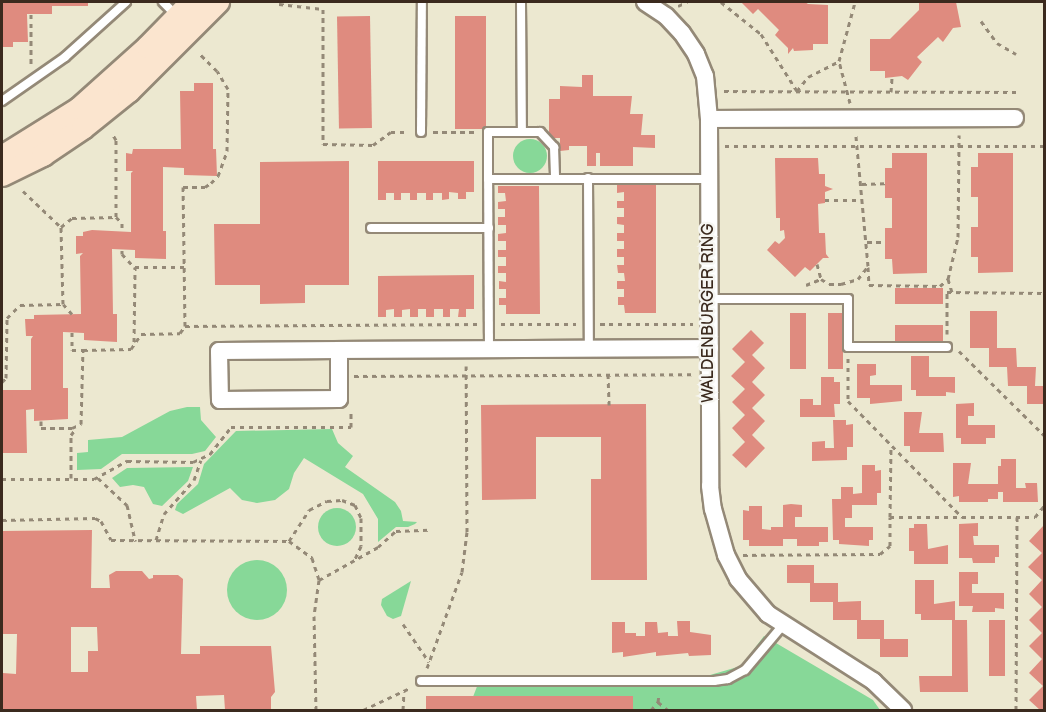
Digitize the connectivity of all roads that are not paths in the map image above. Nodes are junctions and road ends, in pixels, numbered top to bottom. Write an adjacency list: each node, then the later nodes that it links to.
1 (126, 2): 7 (lane)
2 (218, 2): 13 (street)
3 (422, 2): 10 (lane)
4 (521, 2): 11 (lane)
5 (645, 2): 9 (street, WALDENBURGER RING)
6 (178, 7): 12 (street)
7 (2, 101)
8 (1015, 118): 9 (street)
9 (709, 119): 17 (street, WALDENBURGER RING)
10 (421, 132)
11 (522, 132): 15 (lane); 16 (lane)
12 (2, 157)
13 (2, 175)
14 (588, 178): 16 (lane); 17 (lane); 22 (lane)
15 (488, 179): 16 (lane); 19 (lane)
16 (555, 179)
17 (708, 179): 20 (street, WALDENBURGER RING)
18 (371, 228): 19 (lane)
19 (489, 228): 24 (lane)
20 (710, 299): 21 (lane); 23 (street, WALDENBURGER RING)
21 (947, 347)
22 (590, 348): 23 (street); 24 (street)
23 (710, 348): 26 (street, WALDENBURGER RING)
24 (489, 349): 25 (street)
25 (339, 350): 25 (street)
26 (783, 625): 27 (lane); 28 (street, WALDENBURGER RING)
27 (421, 681)
28 (903, 711)

